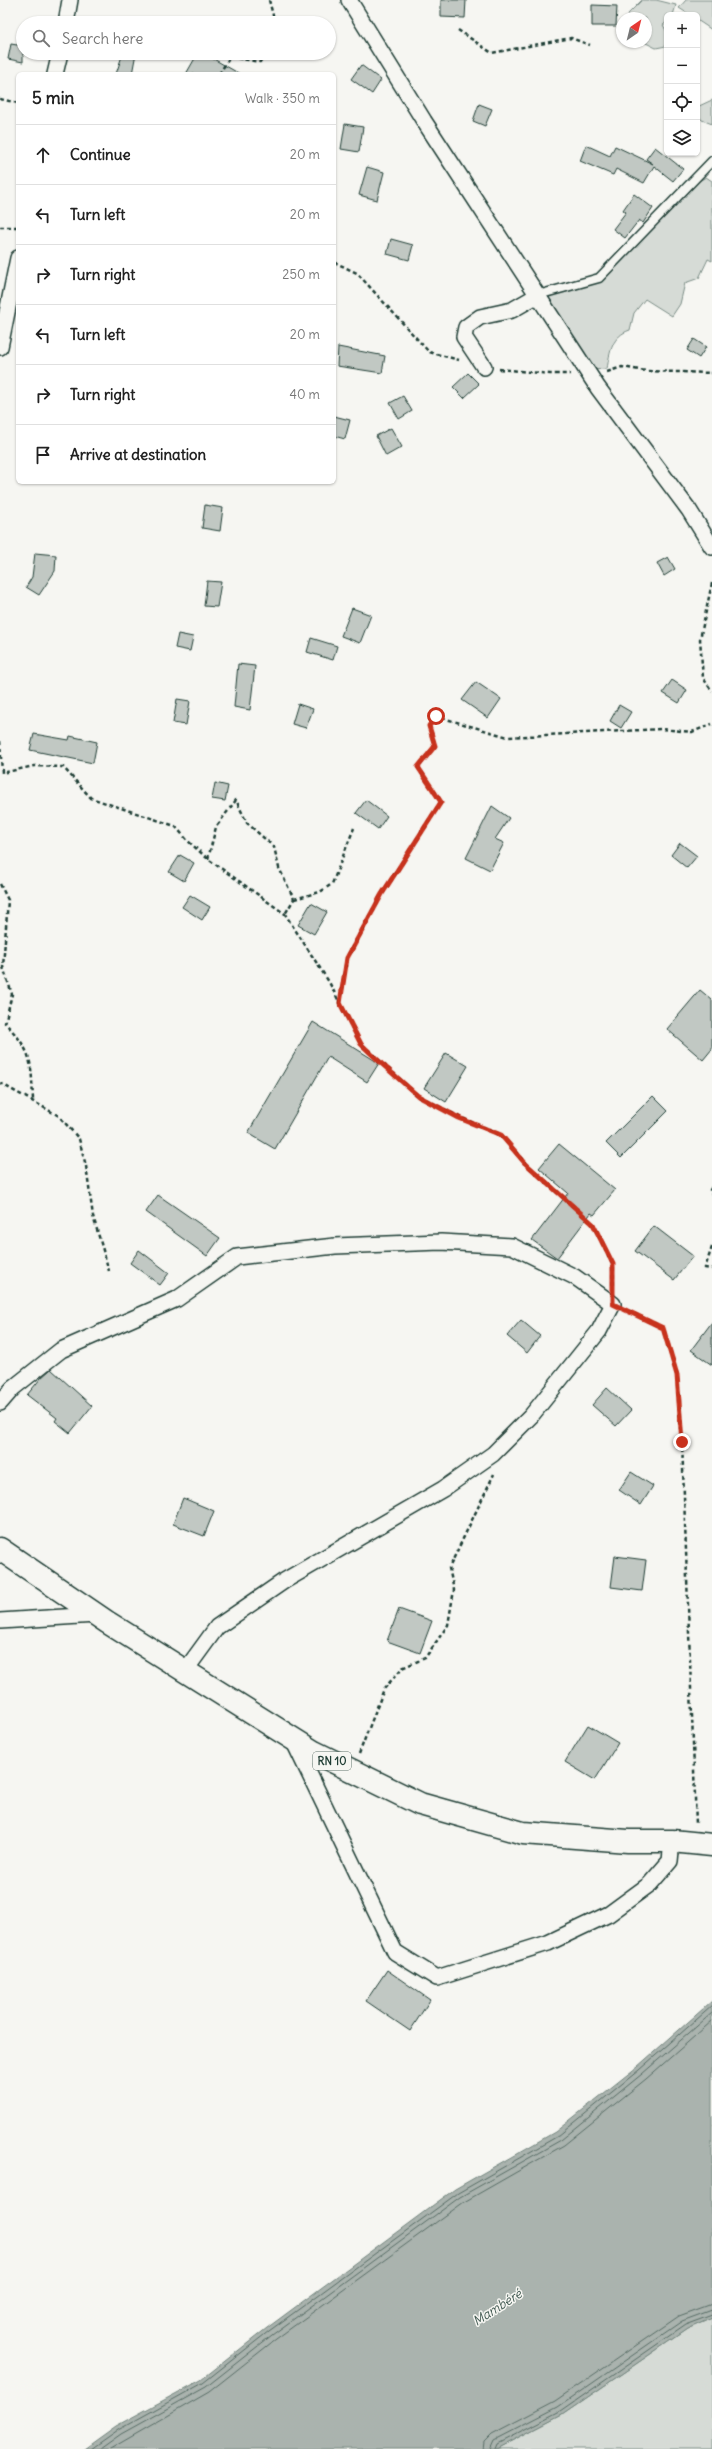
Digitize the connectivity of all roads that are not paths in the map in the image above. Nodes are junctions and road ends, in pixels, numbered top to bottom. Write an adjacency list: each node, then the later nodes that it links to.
1 (70, 0): 3 (street)
2 (349, 0): 8 (street)
3 (67, 16)
4 (58, 60): 5 (street)
5 (55, 72)
6 (712, 161): 8 (lane)
7 (16, 268): 9 (street)
8 (538, 295): 10 (street); 11 (street)
9 (0, 347)
10 (484, 367)
11 (712, 547)
12 (0, 1403): 16 (street)
13 (0, 1549): 14 (main road, RN 10)
14 (96, 1615): 15 (street); 16 (main road, RN 10)
15 (0, 1621)
16 (185, 1671): 17 (main road, RN 10)
17 (292, 1739): 18 (main road, RN 10); 18 (street)
18 (672, 1841): 19 (main road, RN 10)
19 (704, 1844)

